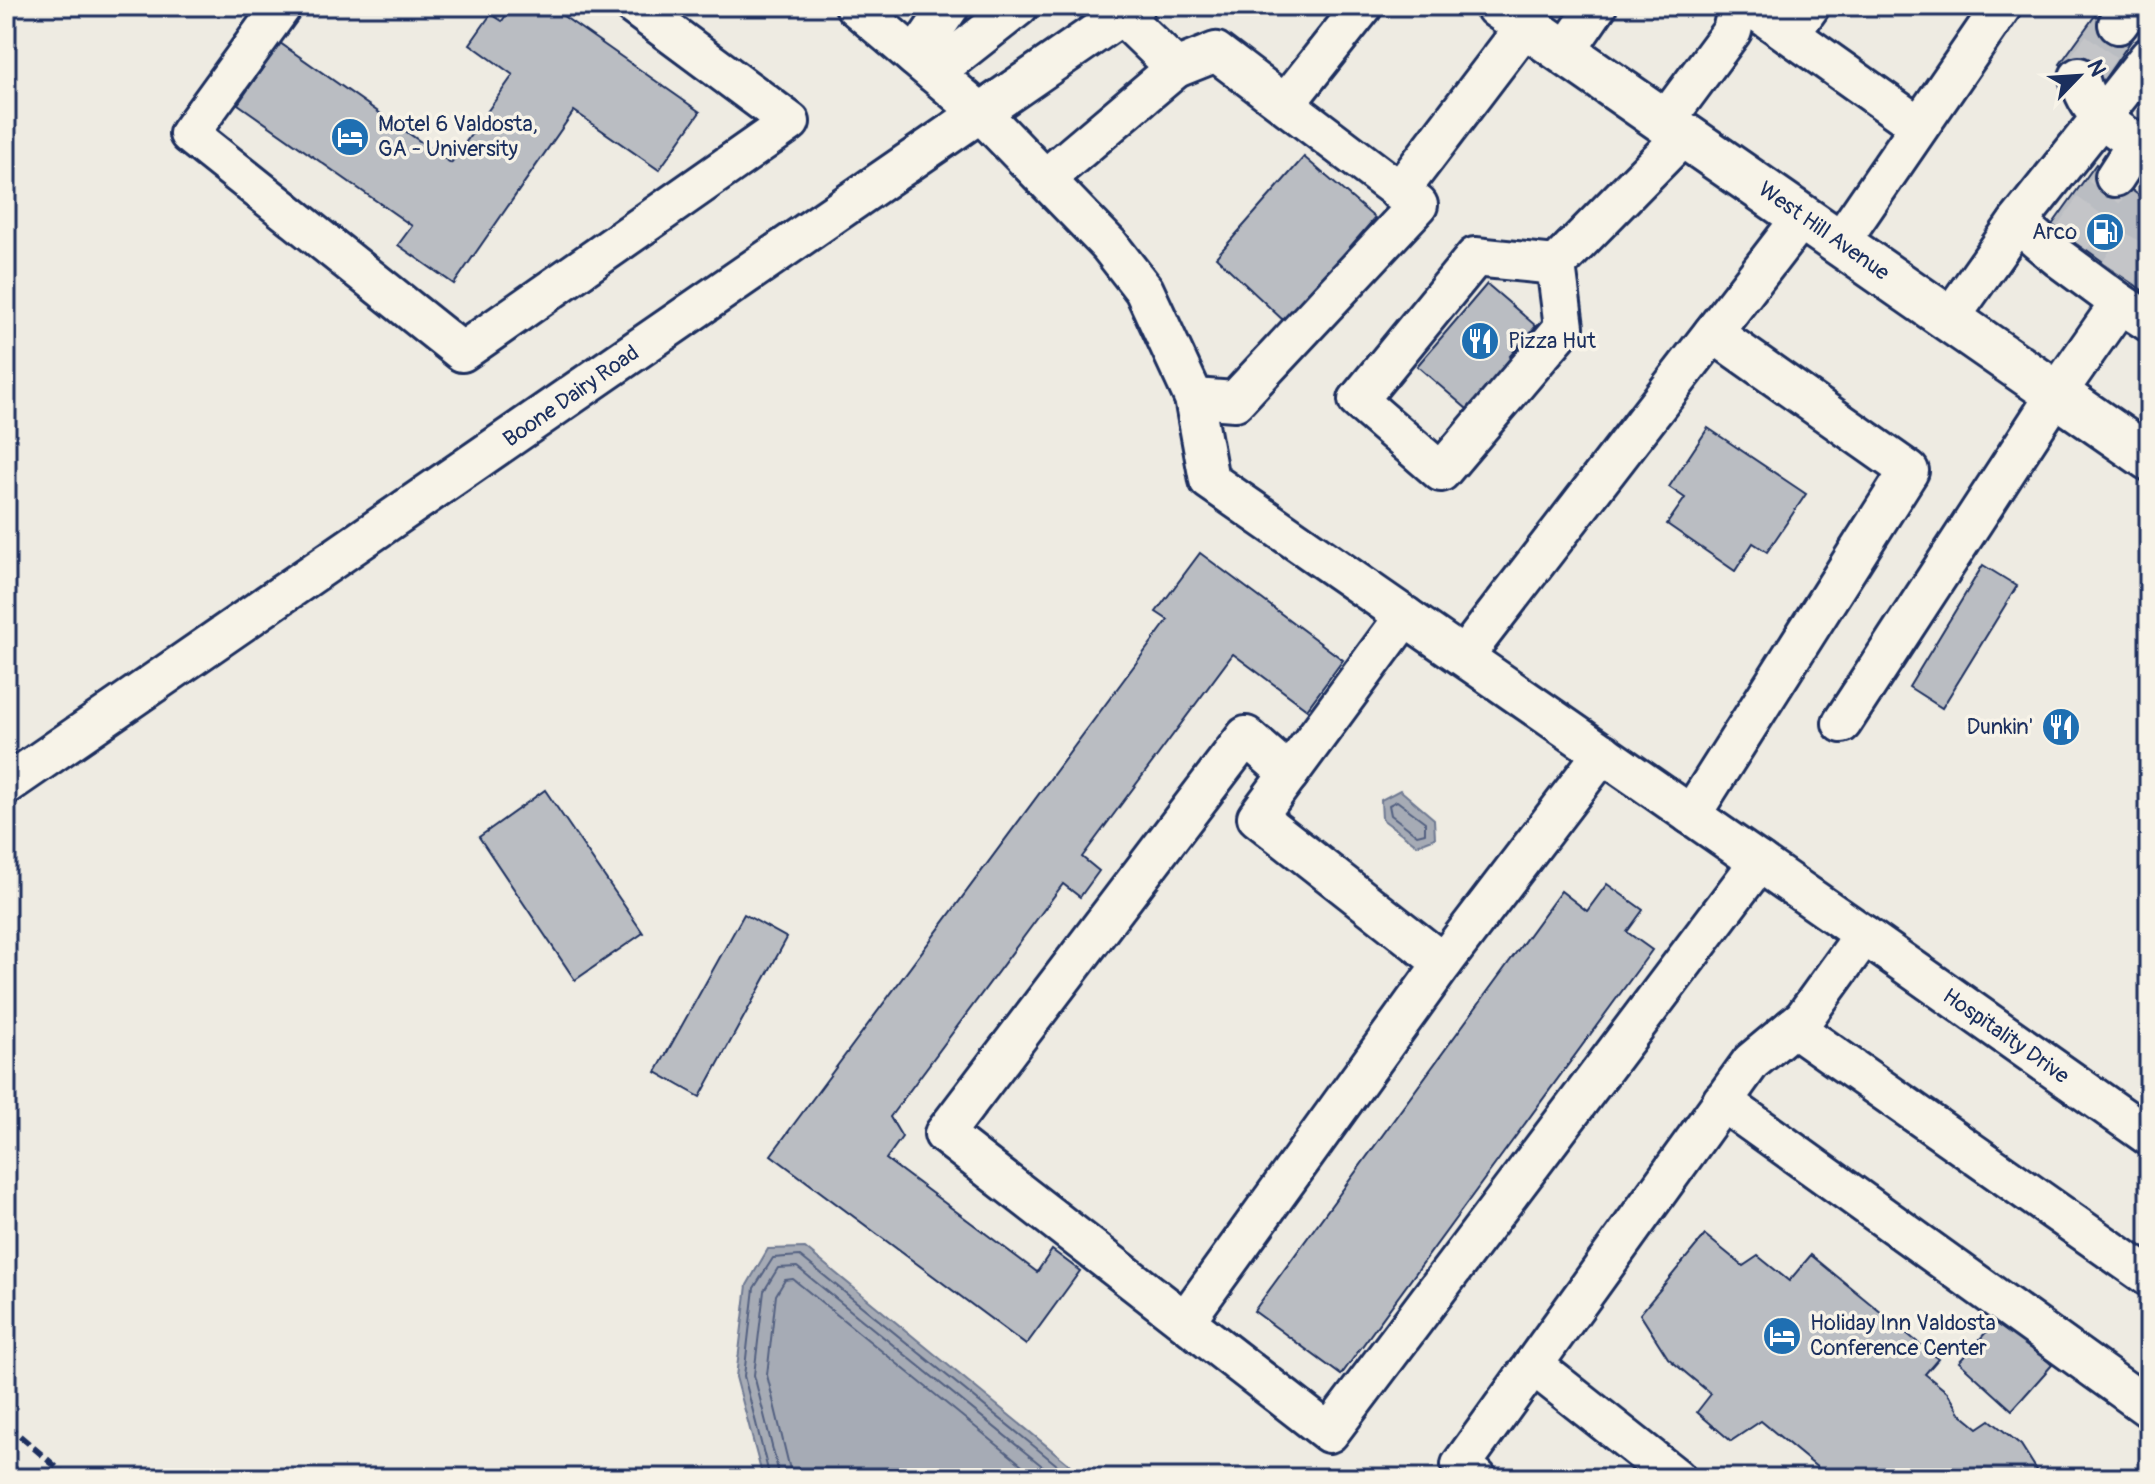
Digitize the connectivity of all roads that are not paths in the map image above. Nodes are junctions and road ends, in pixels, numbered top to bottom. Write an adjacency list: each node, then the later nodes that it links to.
1 (282, 6): 11 (street)
2 (855, 6): 16 (street, Hospitality Drive)
3 (950, 6): 16 (street)
4 (1019, 6): 16 (street)
5 (1363, 6): 19 (street)
6 (1597, 6): 14 (street)
7 (1738, 6): 23 (street)
8 (1750, 6): 13 (street)
9 (2002, 6): 22 (street)
10 (1123, 9): 17 (street); 20 (street, Boone Dairy Road)
11 (655, 12)
12 (1512, 16): 14 (highway, West Hill Avenue); 27 (street)
13 (1800, 20): 22 (street)
14 (1566, 51): 23 (highway, West Hill Avenue)
15 (2149, 57): 21 (street)
16 (924, 65): 20 (street, Hospitality Drive)
17 (1176, 68): 19 (street); 26 (street)
18 (2079, 77): 21 (street)
19 (1286, 103): 27 (street)
20 (981, 113): 26 (street, Hospitality Drive); 43 (street, Boone Dairy Road)
21 (2101, 120): 24 (street); 29 (street)
22 (1919, 126): 30 (street)
23 (1676, 127): 28 (highway, West Hill Avenue); 31 (street)
24 (2143, 147): 25 (street)
25 (2115, 177)
26 (1045, 179): 36 (street, Hospitality Drive)
27 (1399, 192): 36 (street)
28 (1803, 216): 30 (highway, West Hill Avenue); 34 (street)
29 (2017, 223): 32 (street); 33 (street)
30 (1840, 242): 33 (highway, West Hill Avenue)
31 (1556, 265): 31 (street)
32 (2130, 302): 35 (street)
33 (1950, 318): 35 (highway, West Hill Avenue)
34 (1713, 333): 39 (street); 44 (street)
35 (2057, 393): 37 (highway, West Hill Avenue); 40 (street)
36 (1194, 398): 38 (street, Hospitality Drive)
37 (2149, 458)
38 (1405, 616): 39 (street, Hospitality Drive); 42 (street)
39 (1464, 656): 41 (street, Hospitality Drive)
40 (1842, 723)
41 (1603, 753): 44 (street, Hospitality Drive); 47 (street)
42 (1289, 774): 47 (street); 52 (street)
43 (6, 785)
44 (1691, 815): 45 (street, Hospitality Drive)
45 (1759, 862): 46 (street, Hospitality Drive); 52 (street)
46 (1864, 935): 48 (street); 50 (street, Hospitality Drive)
47 (1443, 963): 52 (street)
48 (1793, 1027): 49 (street); 51 (street)
49 (1722, 1101): 53 (street); 54 (street)
50 (2149, 1136)
51 (2149, 1277)
52 (1185, 1321)
53 (1533, 1365): 55 (street); 56 (street)
54 (2149, 1408)
55 (1477, 1478)
56 (1676, 1478)

